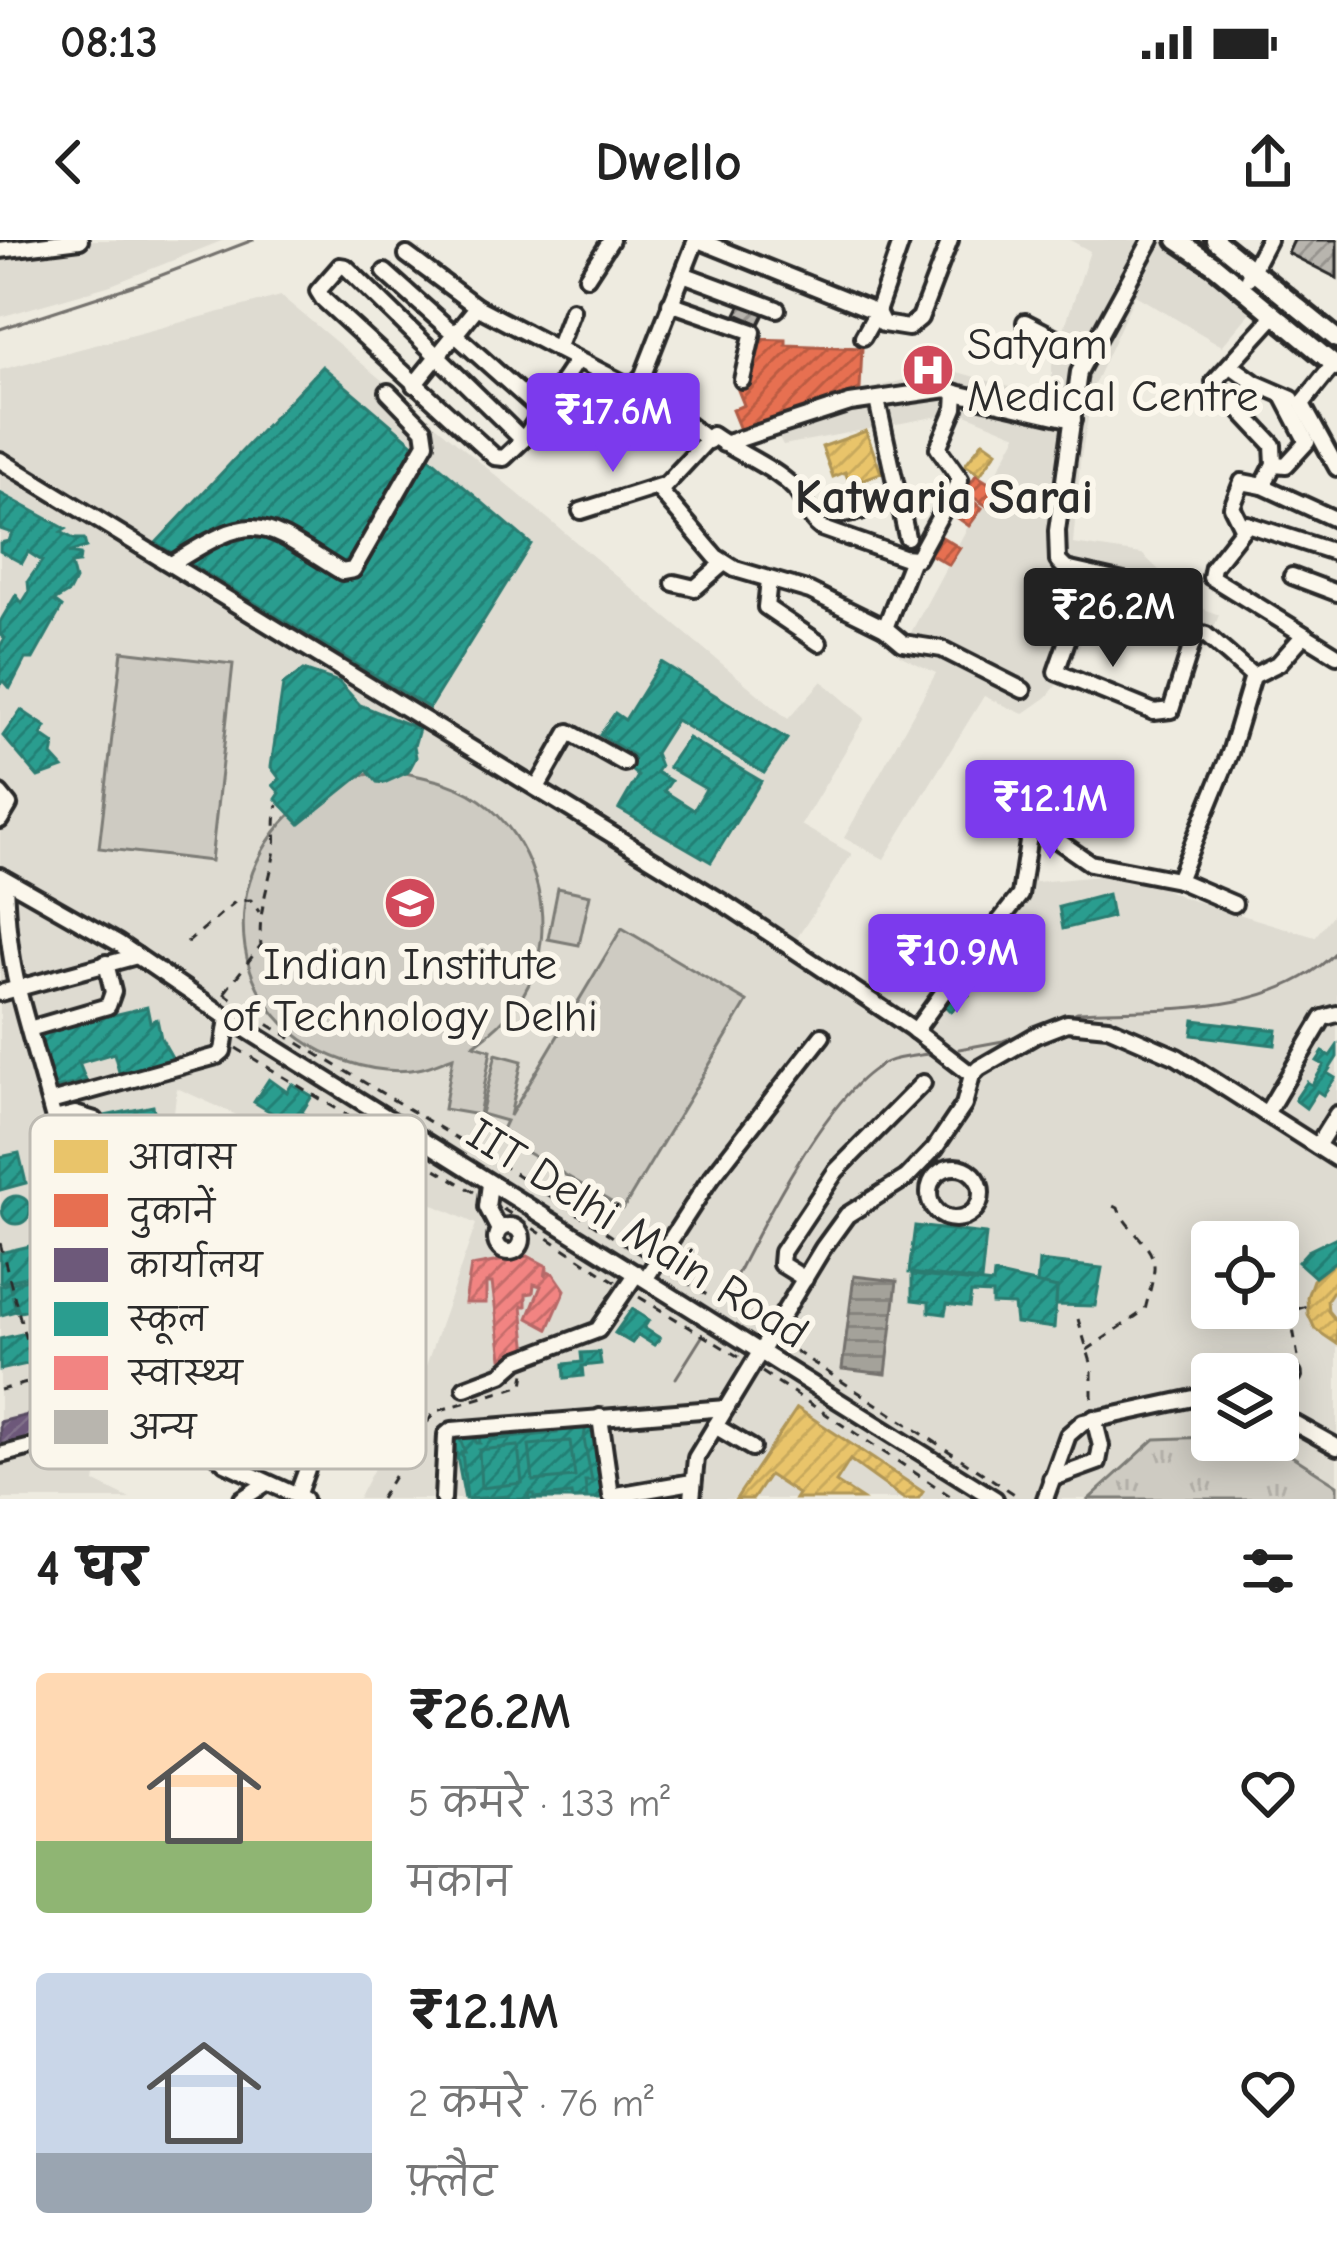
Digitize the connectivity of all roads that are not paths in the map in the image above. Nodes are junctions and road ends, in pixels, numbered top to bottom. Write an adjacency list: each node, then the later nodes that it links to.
1 (80, 240): 10 (street)
2 (611, 240): 15 (street)
3 (697, 240): 14 (street); 21 (street)
4 (902, 240): 21 (street)
5 (950, 240): 21 (street)
6 (1151, 240): 28 (street)
7 (1177, 240): 16 (main road)
8 (1215, 240): 12 (main road)
9 (1268, 240): 12 (street)
10 (0, 250)
11 (407, 255): 18 (street)
12 (1254, 269): 16 (street); 26 (main road)
13 (385, 272): 24 (street)
14 (683, 274): 17 (street); 19 (street)
15 (586, 277)
16 (1242, 287): 22 (main road)
17 (670, 303): 33 (street); 34 (street)
18 (477, 307): 24 (street); 27 (street)
19 (777, 309)
20 (572, 310): 27 (street)
21 (877, 312): 25 (street)
22 (1275, 315): 31 (street); 32 (main road)
23 (1025, 322): 28 (street)
24 (456, 334): 29 (street); 41 (street)
25 (863, 337)
26 (1337, 339)
27 (556, 349): 30 (street)
28 (1087, 354): 42 (street)
29 (437, 356): 35 (street); 35 (street); 43 (street)
30 (576, 361): 34 (street); 41 (street)
31 (1230, 365): 38 (street); 46 (street)
32 (1335, 366): 40 (street)
33 (742, 380)
34 (636, 383): 44 (street)
35 (414, 385): 43 (street)
36 (388, 392): 59 (street)
37 (956, 393): 39 (street); 42 (street); 57 (street)
38 (1283, 396): 40 (street); 46 (street)
39 (877, 400): 44 (street); 50 (street)
40 (1302, 404): 47 (street)
41 (542, 412): 43 (street)
42 (1073, 420): 60 (street)
43 (523, 440)
44 (716, 443): 48 (street); 57 (street)
45 (0, 460): 59 (street)
46 (1274, 464): 49 (street)
47 (1337, 469)
48 (660, 486): 51 (street); 58 (street)
49 (1263, 486): 53 (street); 54 (street)
50 (897, 493): 52 (street); 55 (street)
51 (580, 511)
52 (836, 515)
53 (1337, 520)
54 (1242, 526): 56 (street); 67 (street)
55 (907, 537)
56 (1337, 553)
57 (912, 560): 65 (street)
58 (724, 562): 62 (street); 63 (street)
59 (173, 563): 73 (street)
60 (1090, 575): 66 (street); 66 (street)
61 (1292, 575): 64 (street)
62 (769, 580): 65 (street); 68 (street)
63 (674, 583)
64 (1337, 593)
65 (885, 628): 71 (street)
66 (1196, 632): 70 (street)
67 (1304, 635): 69 (street); 70 (street)
68 (819, 643)
69 (1337, 655)
70 (1253, 676): 77 (street)
71 (1023, 690)
72 (624, 763): 73 (street)
73 (538, 786): 88 (street)
74 (0, 794): 75 (street)
75 (0, 820)
76 (2, 878): 79 (street, IIT Delhi Main Road); 83 (street)
77 (1178, 880): 78 (street); 80 (street)
78 (1234, 904)
79 (137, 956): 81 (street); 86 (street, IIT Delhi Main Road)
80 (971, 958)
81 (106, 963): 83 (street); 87 (street)
82 (958, 972): 88 (street)
83 (18, 989): 84 (street); 87 (street)
84 (0, 993)
85 (1337, 1014): 93 (street)
86 (228, 1018): 92 (street); 96 (street, IIT Delhi Main Road)
87 (28, 1029): 92 (street)
88 (915, 1031): 90 (street)
89 (822, 1036): 104 (street)
90 (973, 1075): 93 (street); 99 (street)
91 (923, 1083): 105 (street)
92 (50, 1102): 95 (street)
93 (1267, 1114): 97 (street)
94 (1337, 1114): 97 (street)
95 (53, 1115)
96 (374, 1115)
97 (1317, 1146): 100 (street)
98 (426, 1150): 102 (street, IIT Delhi Main Road)
99 (930, 1155): 101 (street); 105 (street)
100 (1337, 1159)
101 (948, 1168)
102 (489, 1192): 103 (street); 104 (street, IIT Delhi Main Road)
103 (499, 1230)
104 (642, 1275): 106 (street, IIT Delhi Main Road); 107 (street)
105 (805, 1279): 106 (street)
106 (760, 1351): 109 (street); 127 (street, IIT Delhi Main Road)
107 (465, 1388)
108 (1191, 1398): 111 (street)
109 (726, 1408): 110 (street); 112 (street)
110 (600, 1417): 121 (street); 125 (street)
111 (1094, 1418): 120 (street); 120 (street)
112 (715, 1426): 116 (street); 121 (street)
113 (1299, 1426): 114 (street)
114 (1337, 1447)
115 (30, 1448): 117 (street)
116 (752, 1448)
117 (0, 1455)
118 (236, 1469): 122 (street)
119 (311, 1469): 123 (street)
120 (1051, 1479): 128 (street)
121 (692, 1481): 126 (street)
122 (265, 1484): 123 (street); 124 (street)
123 (301, 1498)
124 (242, 1499)
125 (443, 1499)
126 (692, 1499)
127 (995, 1499)
128 (1045, 1499)

